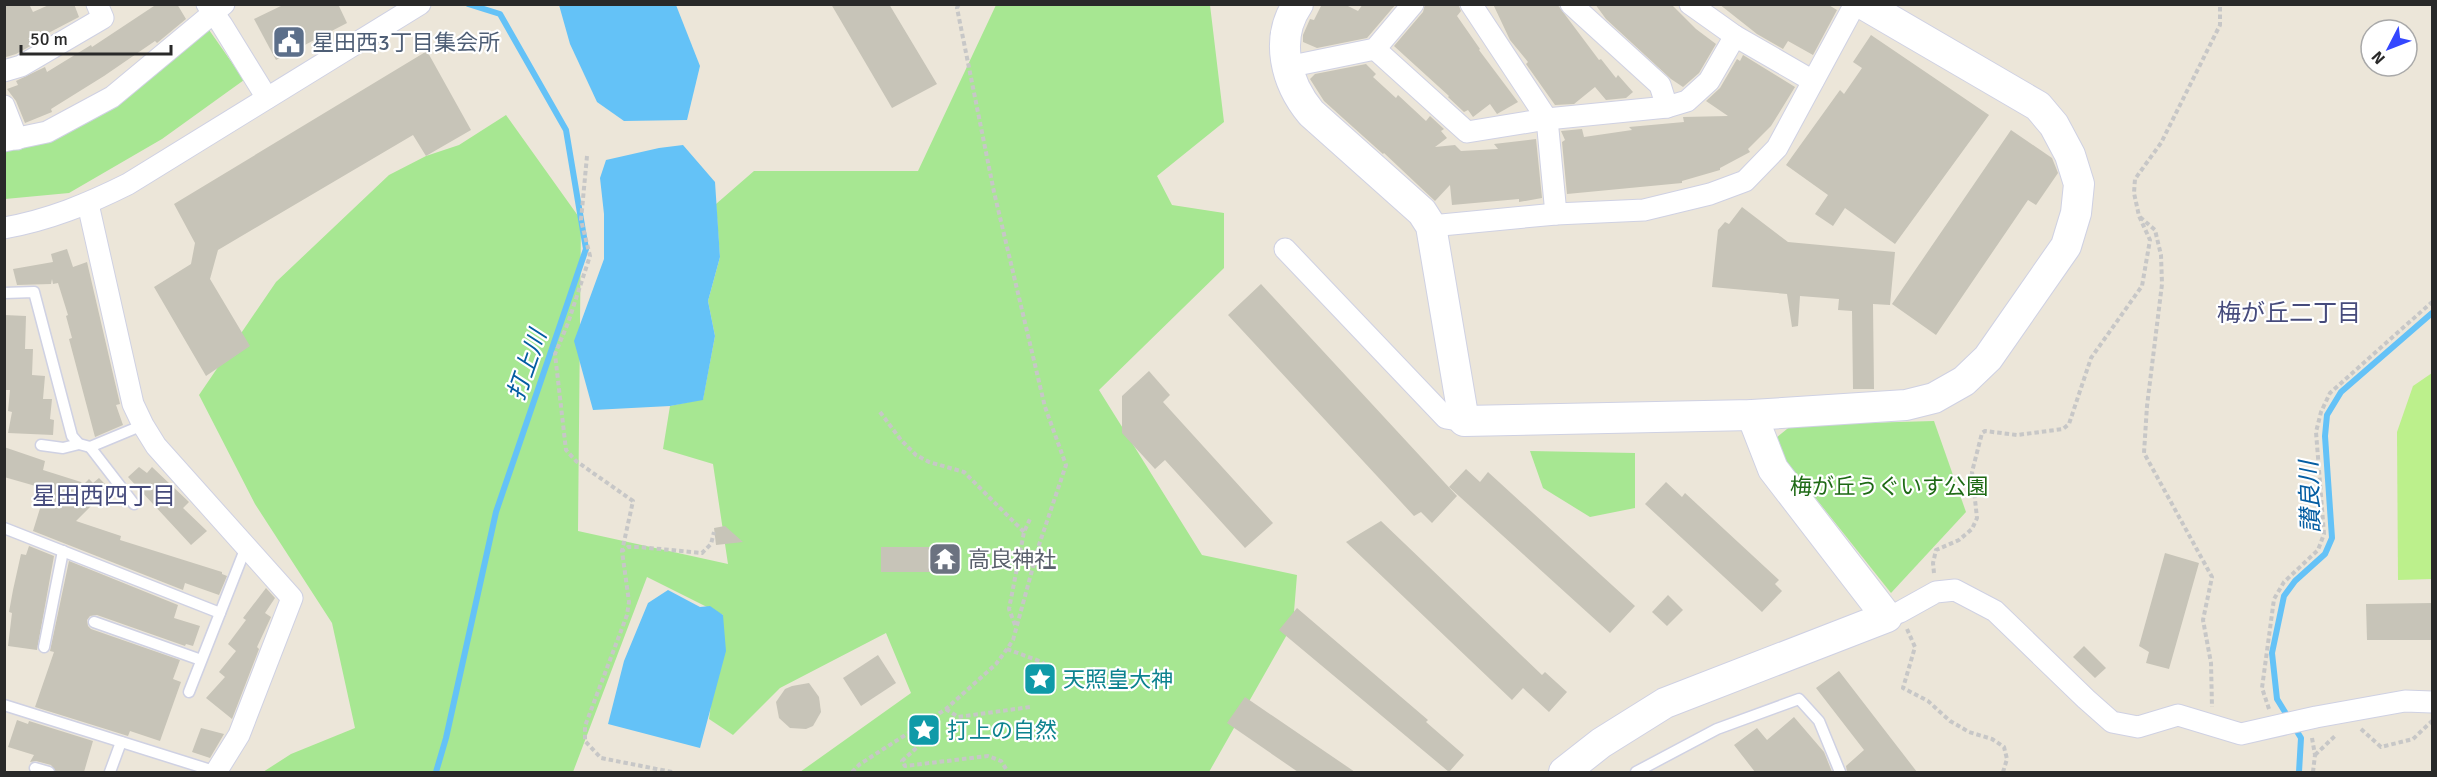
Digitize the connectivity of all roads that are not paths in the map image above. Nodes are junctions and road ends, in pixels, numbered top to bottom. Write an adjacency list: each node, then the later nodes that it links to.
1 (97, 4): 14 (street)
2 (420, 4): 16 (street)
3 (1298, 4): 13 (street)
4 (1413, 4): 12 (street)
5 (1471, 4): 19 (street)
6 (1570, 4): 18 (street)
7 (1690, 4): 11 (street)
8 (1855, 4): 15 (street)
9 (1863, 4): 27 (street)
10 (215, 7): 16 (street); 20 (street)
11 (1735, 36): 15 (street); 18 (street)
12 (1375, 49): 13 (street); 19 (street)
13 (1287, 67): 23 (street)
14 (4, 71)
15 (1813, 81): 22 (street)
16 (267, 98): 21 (street)
17 (4, 106): 20 (street)
18 (1667, 107): 19 (street)
19 (1547, 118): 22 (street)
20 (11, 140)
21 (88, 204): 24 (street); 29 (street)
22 (1556, 214): 23 (street)
23 (1431, 226): 28 (street)
24 (4, 228)
25 (1285, 249): 28 (street)
26 (4, 293): 31 (lane)
27 (1752, 415): 28 (street); 37 (street)
28 (1464, 421)
29 (142, 425): 31 (lane); 34 (street)
30 (41, 445): 31 (lane)
31 (85, 445): 32 (lane)
32 (134, 504)
33 (4, 528): 35 (lane)
34 (246, 547): 36 (lane); 48 (street)
35 (63, 551): 36 (lane); 39 (lane)
36 (220, 613): 40 (lane)
37 (1894, 615): 42 (street); 49 (street)
38 (94, 622): 40 (lane)
39 (44, 647)
40 (201, 660): 41 (lane)
41 (189, 692)
42 (2433, 702)
43 (4, 705): 44 (lane)
44 (121, 742): 47 (lane); 48 (lane)
45 (35, 768): 46 (lane)
46 (49, 772)
47 (110, 772)
48 (216, 772)
49 (1564, 772)
50 (1636, 772): 51 (lane)
51 (1840, 772)

